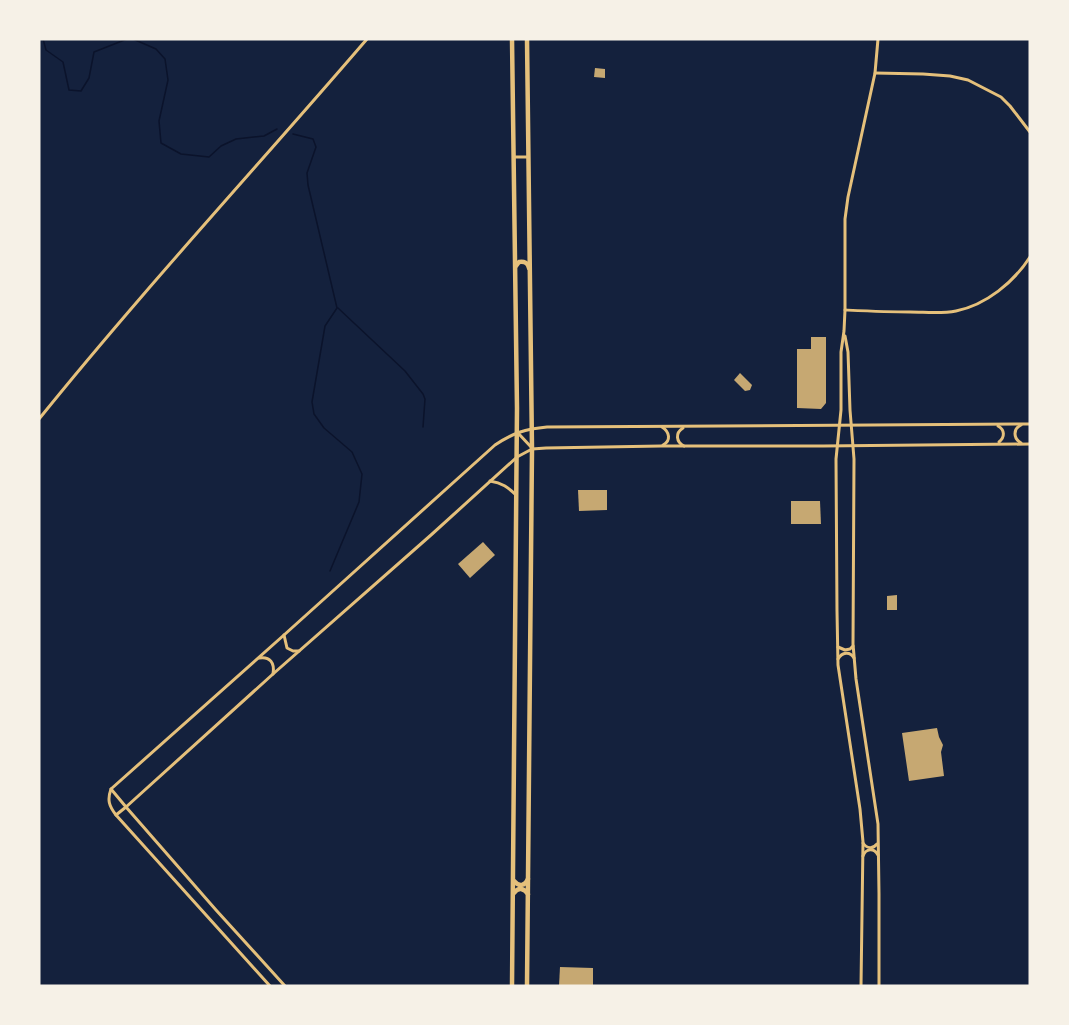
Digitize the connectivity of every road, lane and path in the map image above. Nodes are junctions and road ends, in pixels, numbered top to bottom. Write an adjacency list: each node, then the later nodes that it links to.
1 (367, 39): 16 (street)
2 (512, 39): 7 (main road)
3 (527, 39): 8 (main road)
4 (878, 39): 5 (street)
5 (874, 73): 6 (street); 14 (street)
6 (1030, 132)
7 (514, 157): 8 (street); 9 (main road)
8 (528, 157): 10 (main road)
9 (515, 254): 10 (main road); 12 (main road)
10 (529, 254): 13 (main road)
11 (1030, 258): 14 (street)
12 (515, 268): 13 (main road); 25 (main road)
13 (529, 268): 24 (main road)
14 (845, 310): 15 (street)
15 (844, 331): 19 (street); 20 (street)
16 (39, 419)
17 (1023, 424): 18 (street); 21 (street); 27 (street)
18 (1030, 424)
19 (840, 425): 20 (street); 23 (street); 31 (street)
20 (852, 425): 21 (street); 32 (street)
21 (995, 425): 26 (street)
22 (660, 427): 23 (street); 24 (street); 29 (street)
23 (687, 427): 30 (street)
24 (532, 428): 25 (street); 33 (main road)
25 (517, 432): 33 (street); 34 (main road); 42 (street)
26 (995, 444): 27 (street); 32 (street)
27 (1024, 444): 28 (street)
28 (1030, 444)
29 (661, 446): 30 (street); 33 (street)
30 (688, 446): 31 (street)
31 (838, 446): 32 (street); 44 (street)
32 (854, 446): 43 (street)
33 (532, 449): 34 (street); 38 (main road)
34 (516, 457): 35 (street); 36 (main road)
35 (490, 481): 36 (street); 45 (street)
36 (516, 495): 37 (main road)
37 (516, 613): 39 (main road); 40 (main road)
38 (531, 613): 39 (main road); 41 (main road)
39 (523, 621): 40 (main road); 41 (main road)
40 (516, 628): 57 (main road)
41 (530, 628): 58 (main road)
42 (284, 635): 45 (street); 46 (street)
43 (853, 644): 44 (street); 47 (street)
44 (837, 645): 48 (street)
45 (299, 651): 49 (street)
46 (259, 658): 49 (street); 50 (street)
47 (855, 660): 48 (street); 53 (street)
48 (838, 661): 54 (street)
49 (273, 674): 51 (street)
50 (111, 789): 51 (street); 52 (street)
51 (126, 807): 52 (street); 61 (street)
52 (116, 815): 62 (street)
53 (879, 841): 54 (street); 56 (street)
54 (863, 842): 55 (street)
55 (863, 856): 56 (street); 69 (street)
56 (879, 857): 70 (street)
57 (513, 879): 58 (main road); 59 (main road)
58 (528, 879): 60 (main road)
59 (513, 894): 60 (main road); 67 (main road)
60 (528, 894): 68 (main road)
61 (259, 958): 62 (street); 63 (street)
62 (251, 964): 64 (street)
63 (268, 967): 64 (street); 66 (street)
64 (260, 974): 65 (street)
65 (270, 986)
66 (285, 986)
67 (512, 986)
68 (527, 986)
69 (861, 986)
70 (879, 986)

